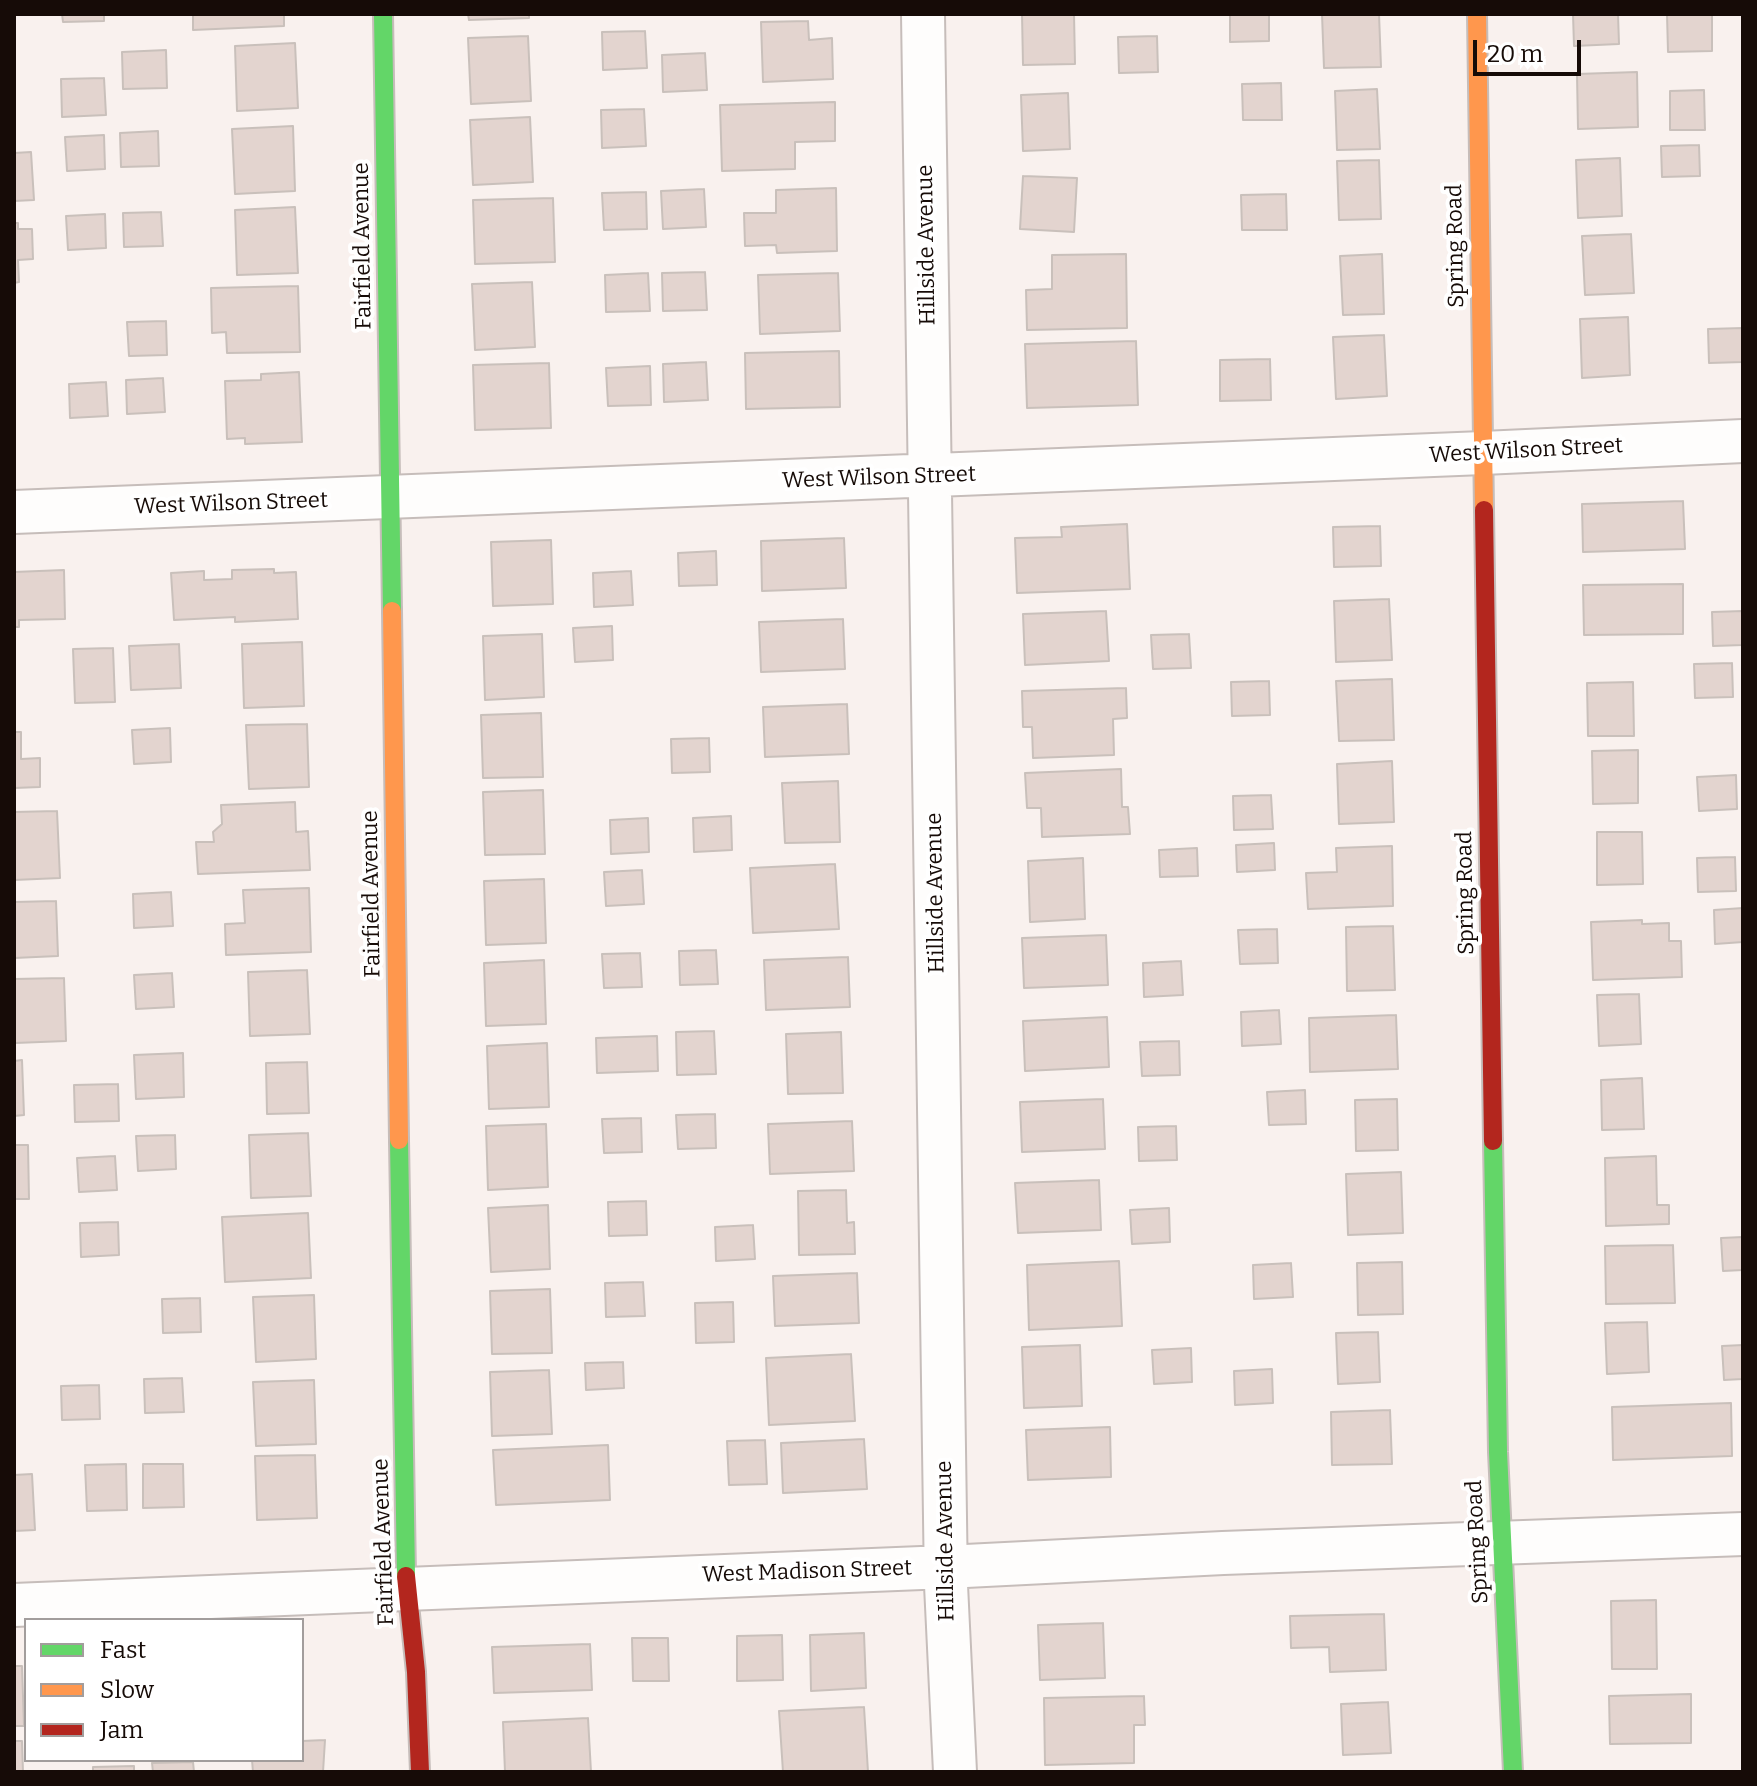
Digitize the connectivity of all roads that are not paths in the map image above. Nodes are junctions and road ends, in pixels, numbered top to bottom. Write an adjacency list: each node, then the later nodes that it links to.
1 (383, 14): 7 (street, Fairfield Avenue)
2 (923, 14): 6 (street, Hillside Avenue)
3 (1477, 14): 5 (street, Spring Road)
4 (1743, 441): 5 (street, West Wilson Street)
5 (1483, 453): 6 (street, West Wilson Street); 10 (street, Spring Road)
6 (930, 476): 7 (street, West Wilson Street); 11 (street, Hillside Avenue)
7 (390, 497): 8 (street, West Wilson Street); 12 (street, Fairfield Avenue)
8 (14, 512)
9 (1743, 1534): 10 (street, West Madison Street)
10 (1503, 1544): 11 (street, West Madison Street); 16 (street, Spring Road)
11 (946, 1567): 12 (street, West Madison Street); 15 (street, Hillside Avenue)
12 (406, 1589): 13 (street, West Madison Street); 14 (street, Fairfield Avenue)
13 (14, 1605)
14 (420, 1772)
15 (955, 1772)
16 (1513, 1772)

